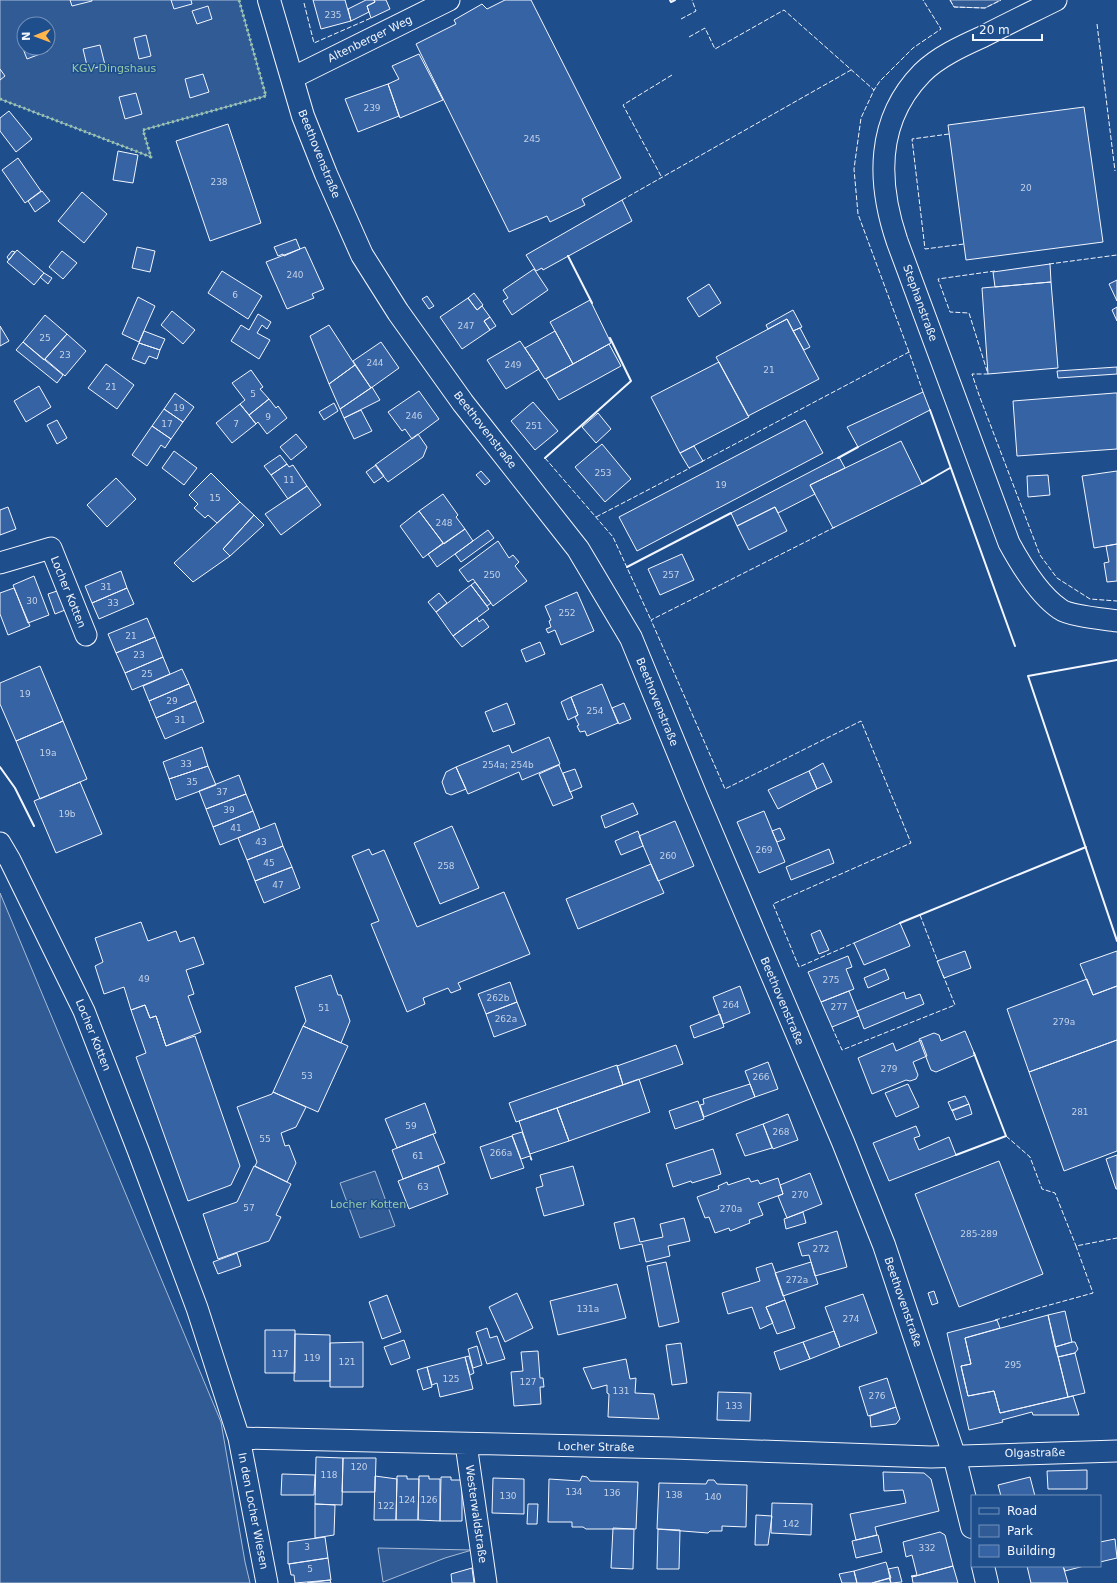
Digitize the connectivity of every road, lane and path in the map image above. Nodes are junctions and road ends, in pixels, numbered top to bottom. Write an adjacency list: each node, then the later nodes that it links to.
1 (269, 0): 4 (main road, Beethovenstraße)
2 (449, 0): 4 (street, Altenberger Weg)
3 (1056, 0): 6 (street, Stephanstraße)
4 (292, 78): 12 (main road, Beethovenstraße)
5 (0, 563): 7 (street, Locher Kotten)
6 (1117, 621)
7 (86, 636)
8 (0, 843): 9 (street, Locher Kotten)
9 (238, 1438): 10 (street, Locher Straße); 15 (street, In den Locher Wiesen)
10 (466, 1444): 12 (street, Locher Straße); 16 (street, Westerwaldstraße)
11 (1117, 1451): 12 (street, Olgastraße)
12 (954, 1455): 13 (main road, Beethovenstraße)
13 (971, 1524)
14 (983, 1567): 17 (main road)
15 (267, 1583)
16 (486, 1583)
17 (987, 1583)

